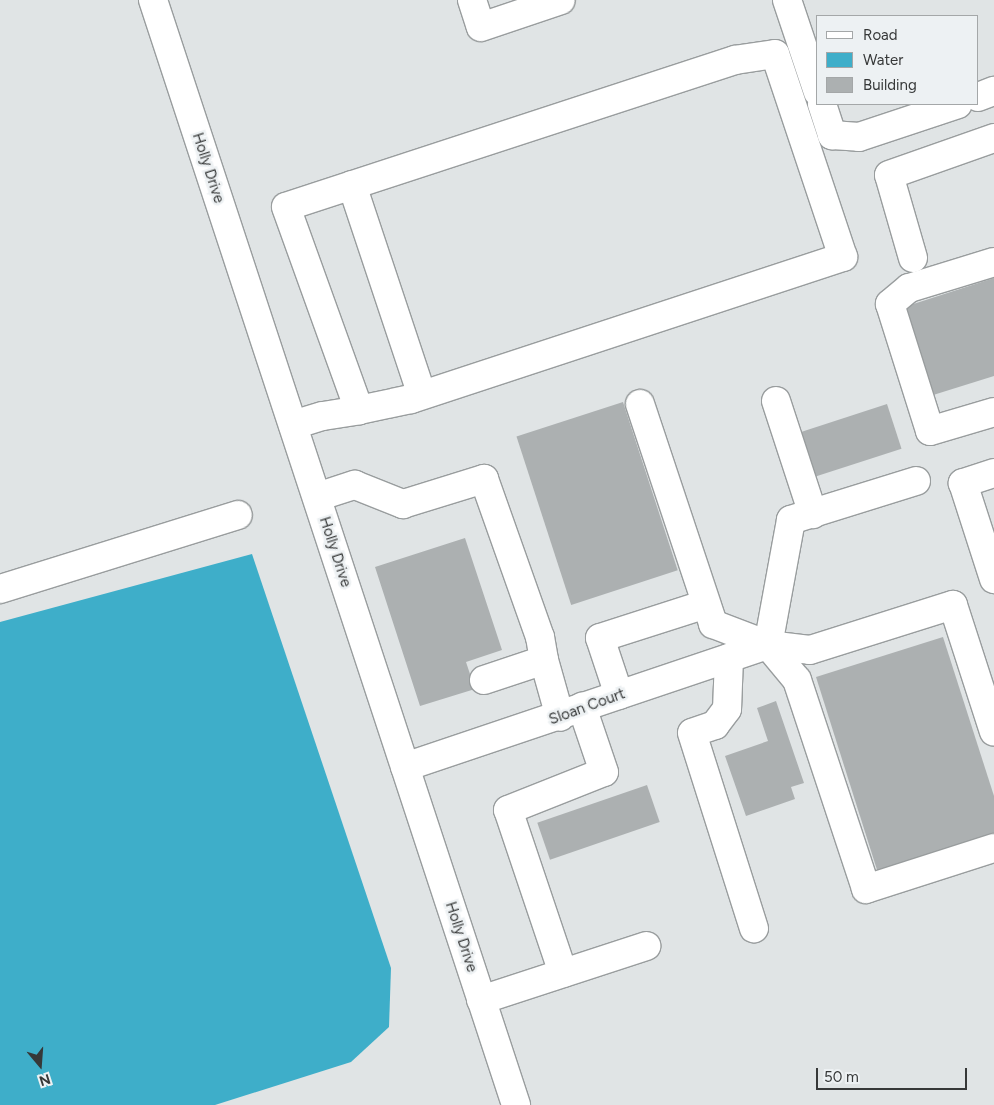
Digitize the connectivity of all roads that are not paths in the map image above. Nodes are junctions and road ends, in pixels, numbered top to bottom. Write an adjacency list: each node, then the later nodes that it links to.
1 (153, 0): 20 (street, Holly Drive)
2 (472, 0): 5 (street)
3 (787, 0): 6 (street)
4 (557, 1): 5 (street)
5 (518, 7)
6 (816, 86)
7 (994, 91): 8 (street)
8 (979, 97)
9 (822, 105): 10 (street)
10 (955, 105)
11 (994, 138): 13 (street)
12 (352, 185): 15 (street); 15 (street); 18 (street)
13 (913, 258)
14 (994, 262): 19 (street)
15 (422, 395): 18 (street)
16 (776, 401): 24 (street)
17 (640, 404): 28 (street)
18 (359, 410): 20 (street)
19 (994, 412)
20 (293, 425): 23 (street, Holly Drive)
21 (994, 473): 26 (street)
22 (916, 481): 24 (street)
23 (316, 497): 31 (street); 36 (street, Holly Drive)
24 (812, 514): 29 (street)
25 (238, 515): 27 (street)
26 (994, 579)
27 (0, 589)
28 (706, 604): 29 (street); 33 (street)
29 (768, 645): 30 (street, Sloan Court); 35 (street); 37 (street)
30 (729, 658): 33 (street, Sloan Court); 38 (street)
31 (544, 660): 32 (street); 34 (street)
32 (484, 680)
33 (619, 695): 34 (street, Sloan Court)
34 (571, 712): 36 (street, Sloan Court); 40 (street)
35 (994, 732)
36 (405, 767): 41 (street, Holly Drive)
37 (994, 848)
38 (754, 928)
39 (646, 946): 40 (street)
40 (563, 973): 41 (street)
41 (482, 1000): 42 (street, Holly Drive)
42 (516, 1105)

